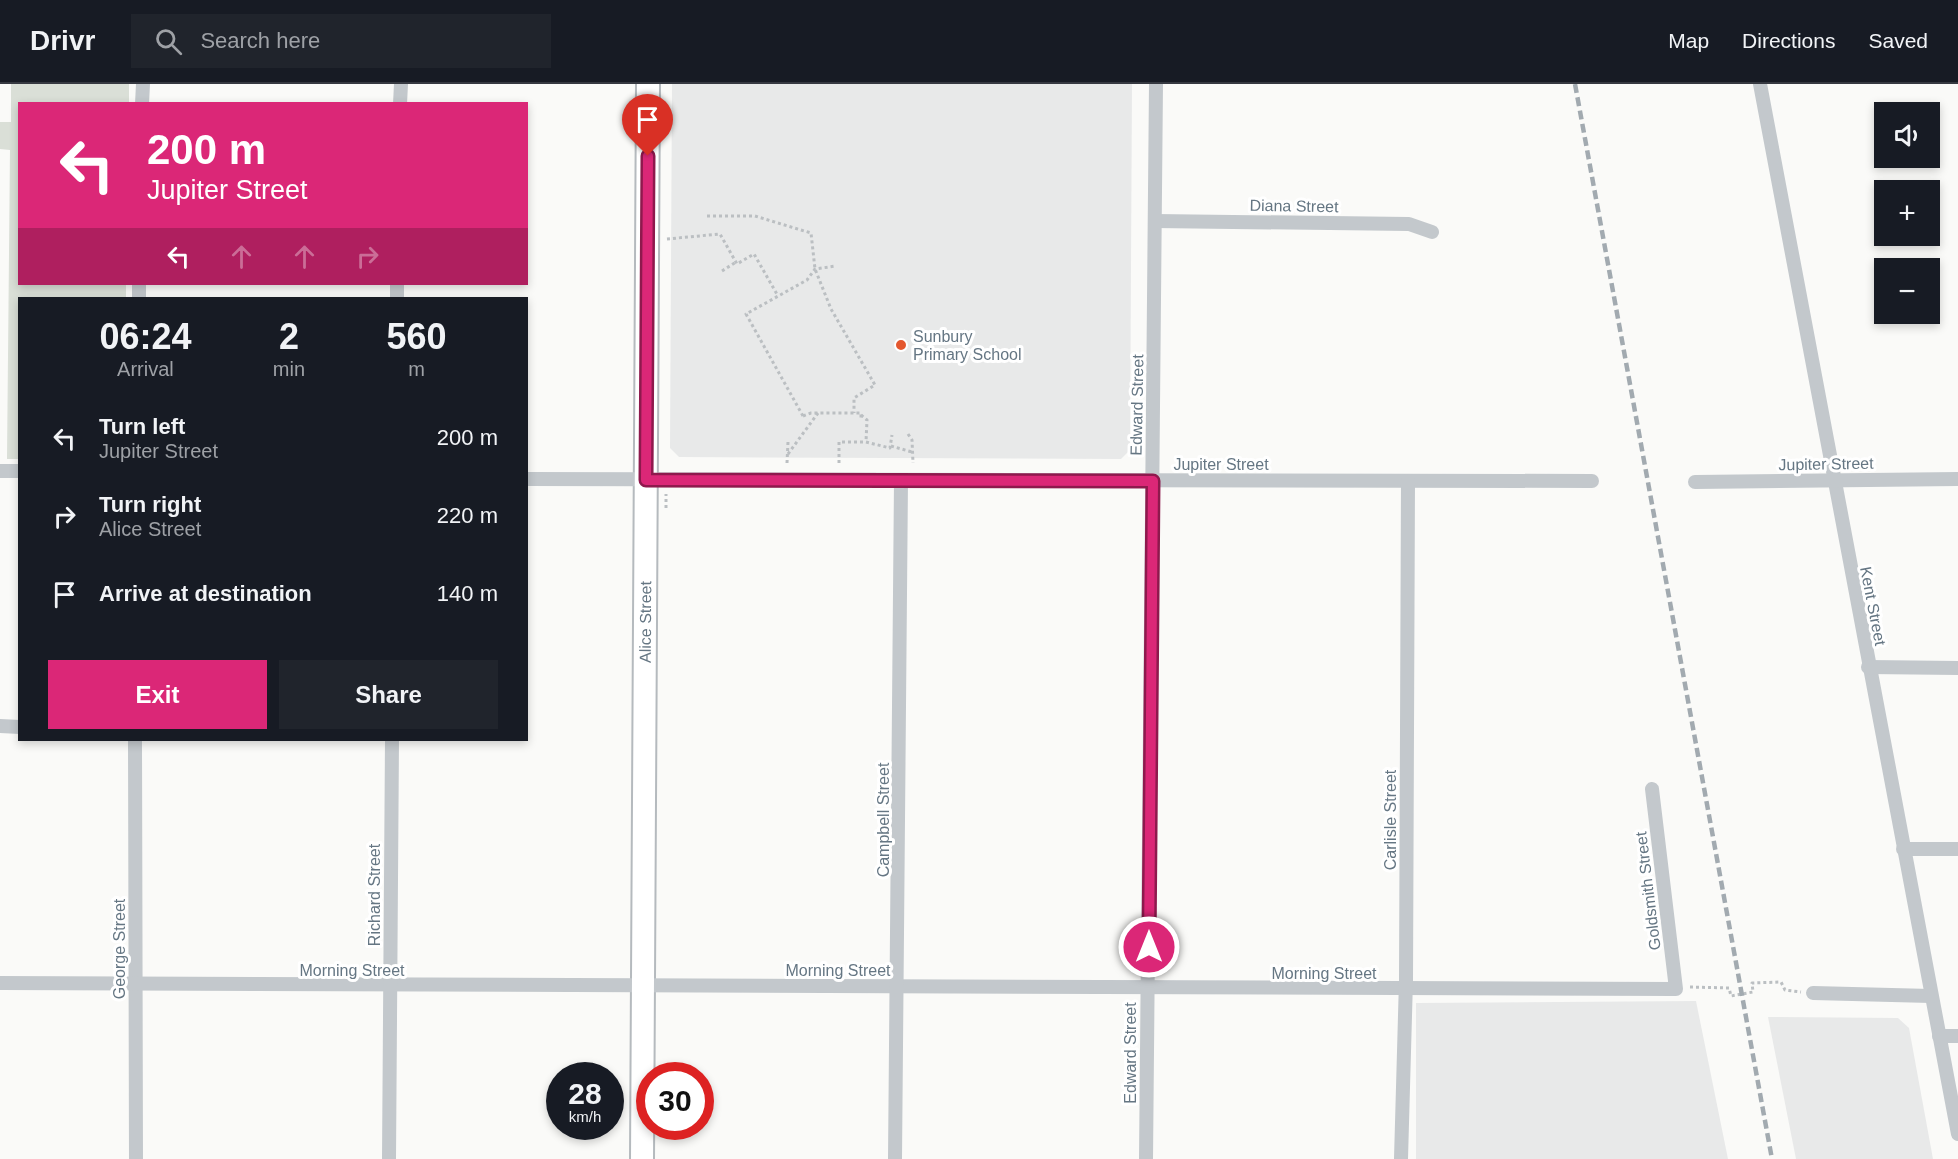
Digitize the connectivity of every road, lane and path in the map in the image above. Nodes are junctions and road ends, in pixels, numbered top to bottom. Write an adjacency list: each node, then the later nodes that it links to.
1 (142, 84): 6 (street)
2 (401, 84): 7 (street)
3 (648, 84): 34 (main road, Alice Street)
4 (1156, 84): 9 (street, Edward Street)
5 (1760, 84): 32 (street, Kent Street)
6 (142, 102)
7 (400, 102)
8 (707, 216): 14 (path)
9 (1155, 221): 10 (street, Diana Street); 36 (street, Edward Street)
10 (1432, 232)
11 (667, 239): 12 (path)
12 (736, 262): 15 (path); 16 (path)
13 (836, 266): 14 (path)
14 (815, 269): 16 (path); 18 (path)
15 (722, 271)
16 (778, 296): 17 (path)
17 (818, 413): 18 (path); 25 (path)
18 (854, 413): 22 (path)
19 (908, 434): 24 (path)
20 (892, 435): 23 (path)
21 (788, 442): 25 (path)
22 (866, 442): 23 (path); 27 (path)
23 (891, 446): 24 (path)
24 (912, 452): 28 (path)
25 (788, 454): 26 (path)
26 (787, 463)
27 (840, 463)
28 (913, 463)
29 (0, 471): 30 (street)
30 (18, 471)
31 (528, 478): 34 (street, Jupiter Street)
32 (1833, 479): 33 (street, Jupiter Street); 39 (street, Jupiter Street); 40 (street, Kent Street)
33 (1958, 479)
34 (646, 480): 35 (street, Jupiter Street); 51 (main road, Alice Street)
35 (902, 480): 36 (street, Jupiter Street); 52 (street, Campbell Street)
36 (1153, 481): 37 (street, Jupiter Street); 55 (street, Edward Street)
37 (1408, 481): 38 (street, Jupiter Street); 57 (street, Carlisle Street)
38 (1592, 481)
39 (1695, 482)
40 (1868, 667): 41 (street); 47 (street, Kent Street)
41 (1958, 668)
42 (0, 726): 43 (street)
43 (18, 726)
44 (135, 741): 50 (street, George Street)
45 (392, 741): 53 (street, Richard Street)
46 (1652, 789): 56 (street, Goldsmith Street)
47 (1903, 849): 48 (street); 59 (street, Kent Street)
48 (1958, 849)
49 (0, 983): 50 (street, Morning Street)
50 (136, 985): 53 (street, Morning Street); 63 (street, George Street)
51 (643, 986): 52 (street, Morning Street); 53 (street, Morning Street); 65 (main road, Alice Street)
52 (897, 986): 55 (street, Morning Street); 66 (street, Campbell Street)
53 (390, 987): 64 (street, Richard Street)
54 (1690, 987): 58 (path)
55 (1148, 988): 57 (street, Morning Street); 67 (street, Edward Street)
56 (1676, 989): 57 (street, Morning Street)
57 (1405, 990): 68 (street, Carlisle Street)
58 (1814, 993): 59 (street)
59 (1930, 996): 60 (street, Kent Street)
60 (1940, 1036): 61 (street); 62 (street, Kent Street)
61 (1958, 1036)
62 (1958, 1134)
63 (136, 1159)
64 (389, 1159)
65 (642, 1159)
66 (895, 1159)
67 (1146, 1159)
68 (1401, 1159)

